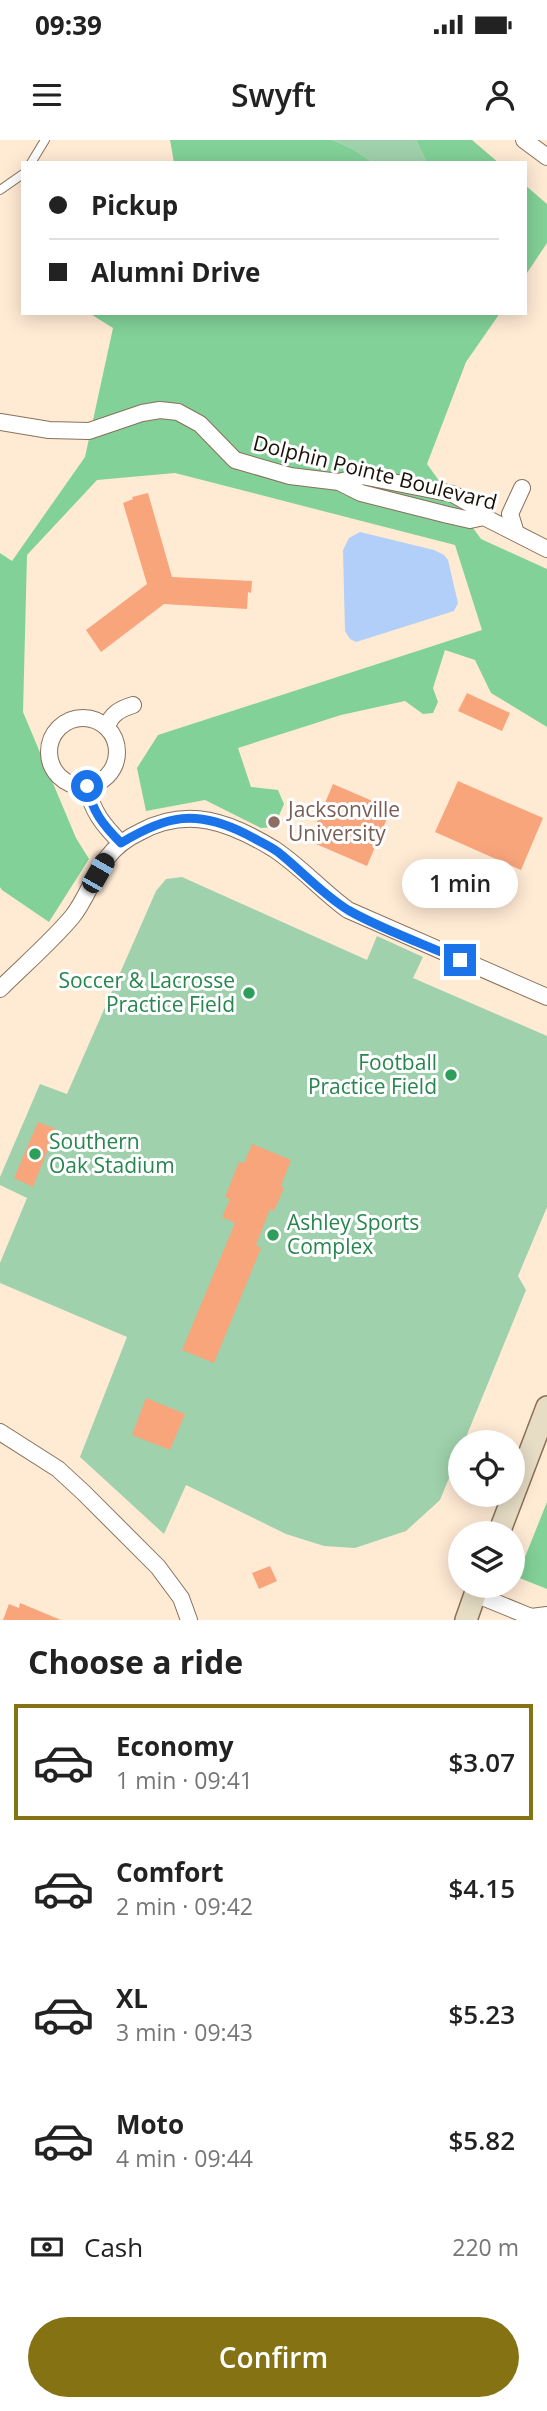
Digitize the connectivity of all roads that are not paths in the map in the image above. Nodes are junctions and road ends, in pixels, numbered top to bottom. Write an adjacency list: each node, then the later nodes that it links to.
1 (45, 140): 4 (lane)
2 (524, 140): 3 (street)
3 (547, 157)
4 (32, 161)
5 (21, 175): 6 (lane)
6 (0, 190)
7 (0, 422): 8 (street, Dolphin Pointe Boulevard)
8 (339, 482): 10 (street, Dolphin Pointe Boulevard); 10 (street)
9 (522, 488): 11 (street)
10 (484, 517): 11 (street, Dolphin Pointe Boulevard)
11 (516, 533): 12 (street, Dolphin Pointe Boulevard)
12 (547, 549)
13 (133, 705): 14 (street)
14 (107, 727): 15 (street); 15 (street)
15 (87, 786): 16 (street)
16 (121, 843): 17 (street); 18 (street)
17 (0, 989)
18 (547, 997)
19 (547, 1407): 21 (main road)
20 (0, 1432): 25 (street)
21 (504, 1521)
22 (474, 1598): 26 (main road)
23 (494, 1598): 24 (street)
24 (547, 1615)
25 (189, 1620)
26 (466, 1620)

